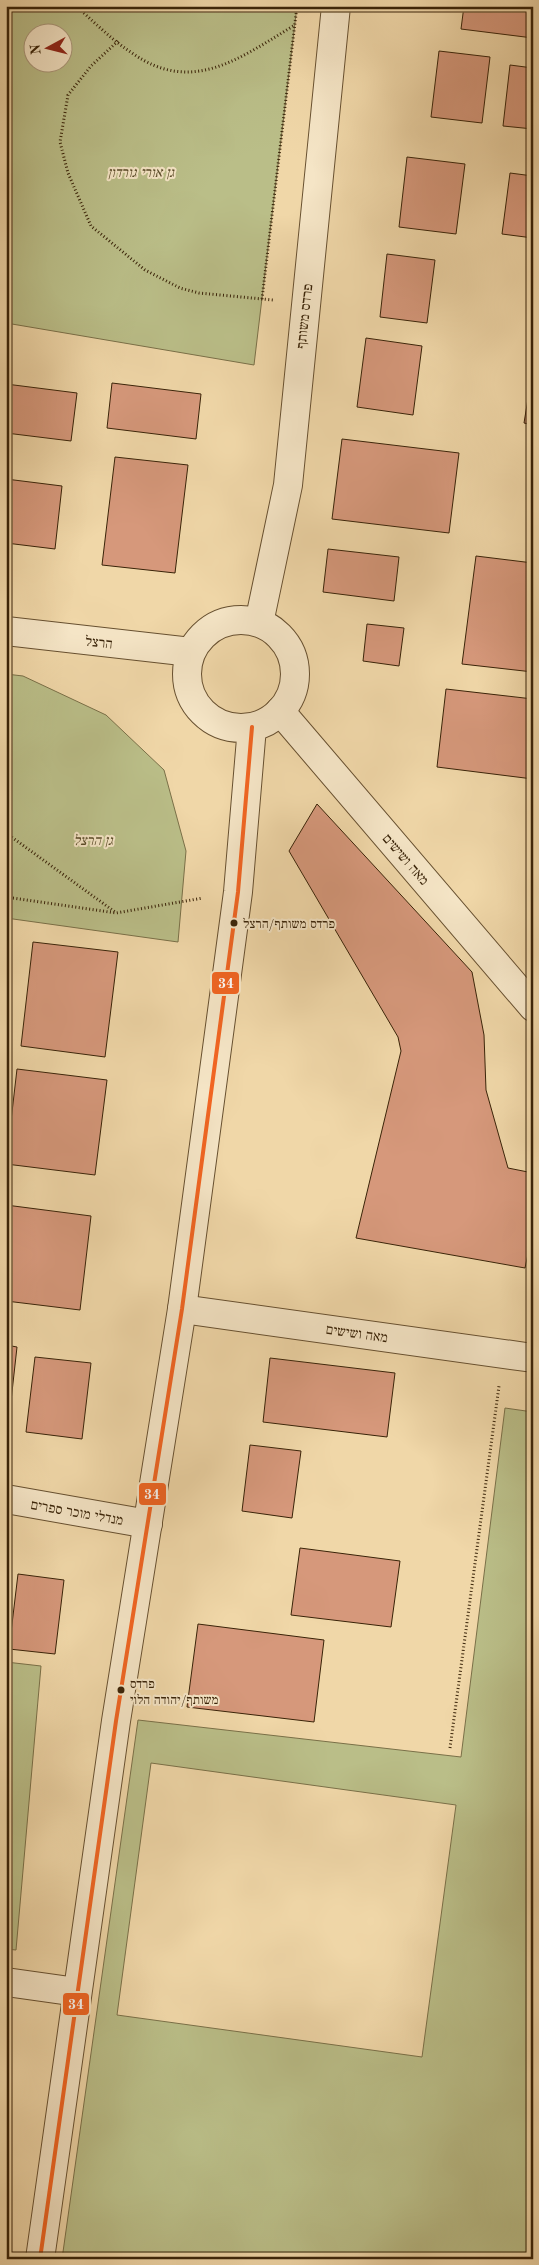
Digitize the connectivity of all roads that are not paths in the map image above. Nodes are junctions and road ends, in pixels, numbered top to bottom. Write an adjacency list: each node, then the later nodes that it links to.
1 (336, 6): 2 (street, פרדס משותף)
2 (259, 623): 4 (street); 5 (street)
3 (6, 631): 4 (street, הרצל)
4 (191, 652): 6 (street)
5 (280, 712): 6 (street); 7 (street, מאה ושישים)
6 (252, 727): 8 (street)
7 (533, 1007)
8 (182, 1309): 9 (street, מאה ושישים); 11 (street)
9 (533, 1358)
10 (6, 1499): 11 (street, מנדלי מוכר ספרים)
11 (148, 1524): 13 (street)
12 (6, 1982): 13 (street)
13 (77, 1992): 14 (street)
14 (40, 2259)

